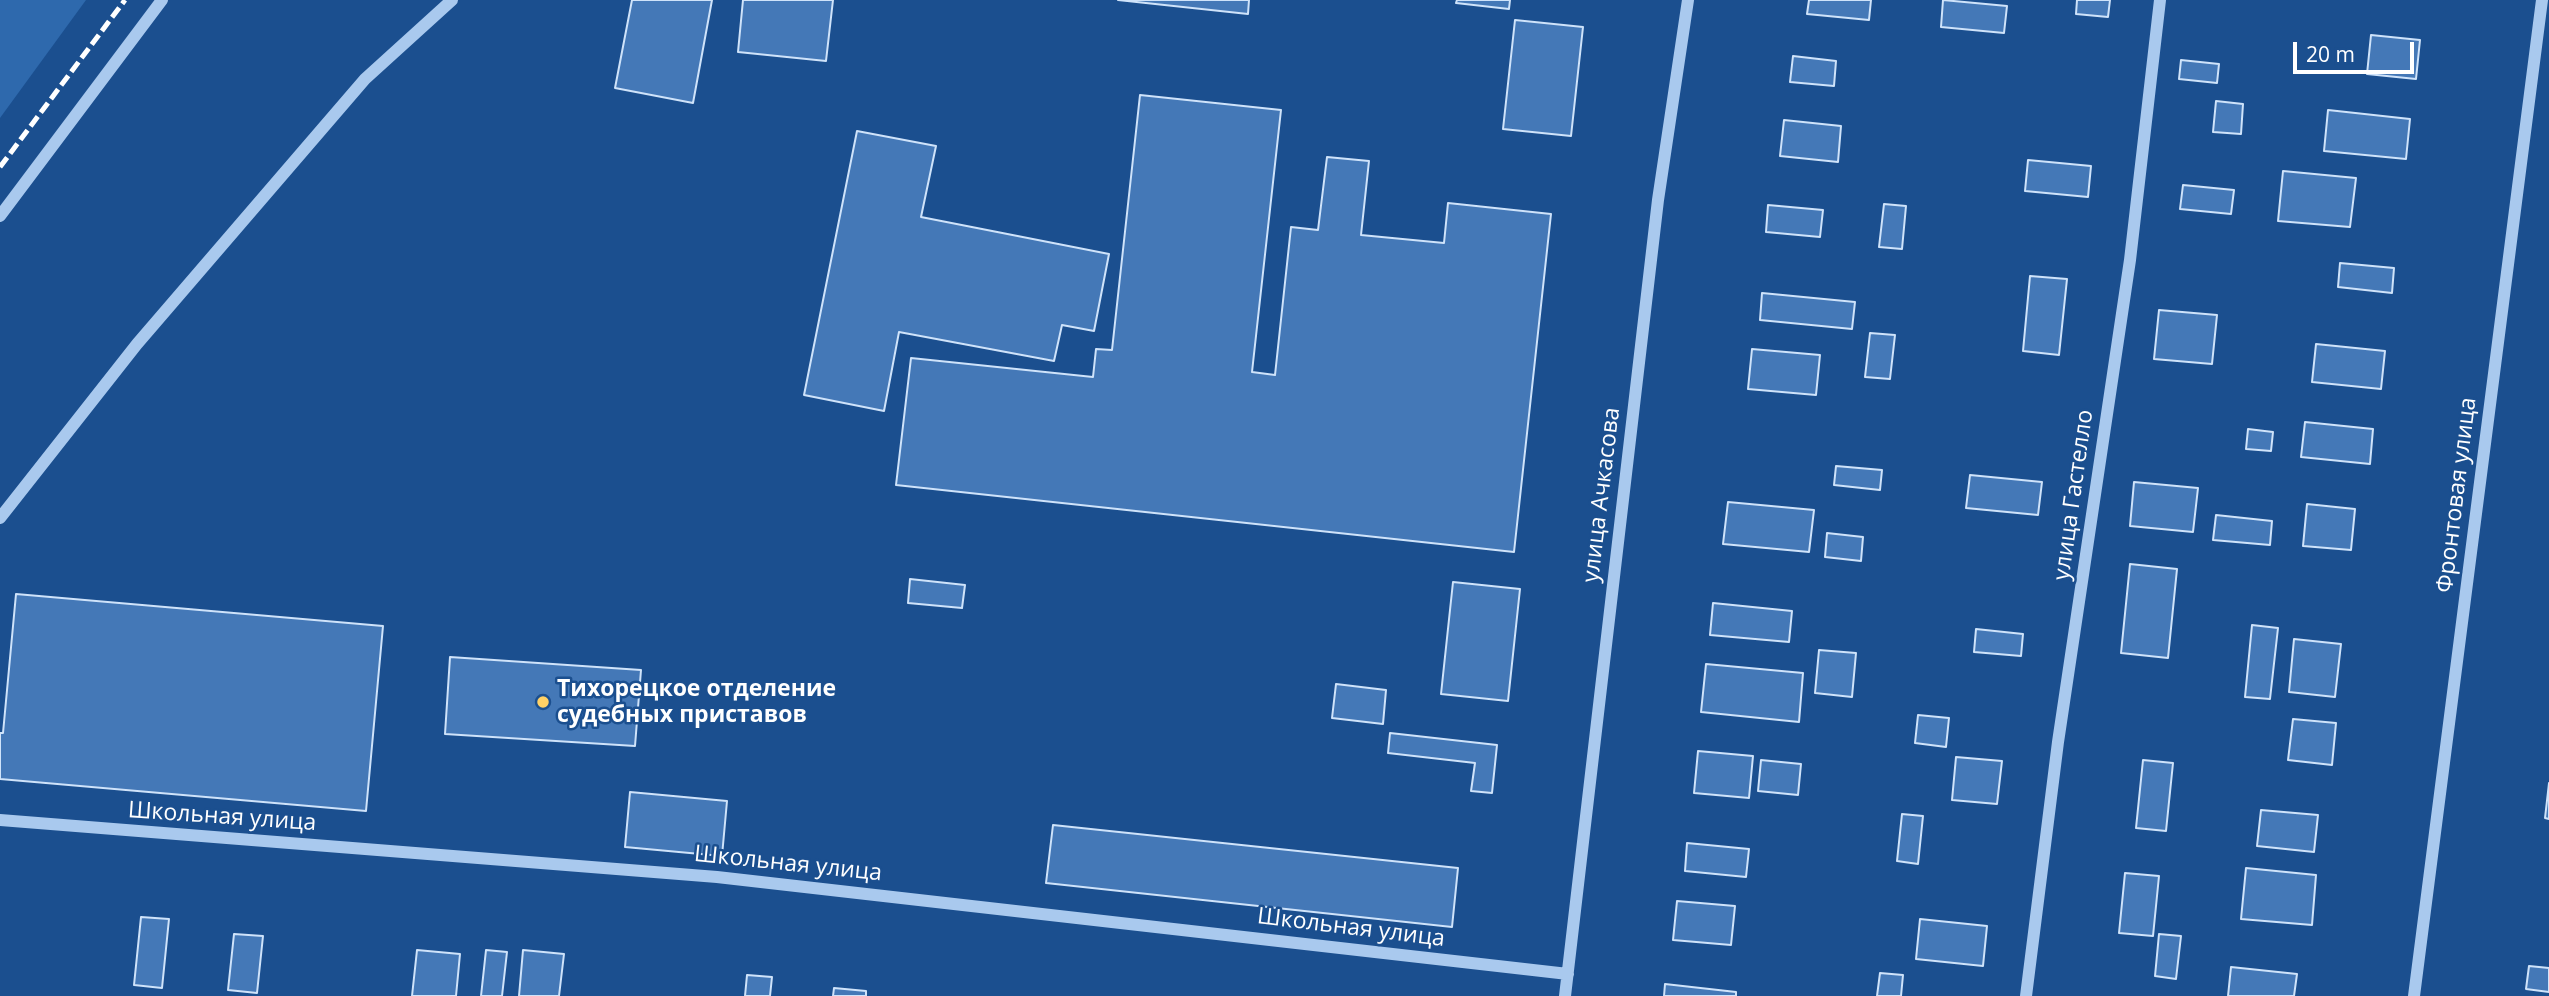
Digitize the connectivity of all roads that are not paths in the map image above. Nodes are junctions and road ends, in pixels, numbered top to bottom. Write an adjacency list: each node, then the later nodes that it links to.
1 (162, 0): 6 (street)
2 (452, 0): 7 (street)
3 (1688, 0): 9 (street, улица Ачкасова)
4 (2160, 0): 11 (street, улица Гастелло)
5 (2542, 0): 12 (street, Фронтовая улица)
6 (0, 216)
7 (0, 518)
8 (0, 820): 9 (street, Школьная улица)
9 (1568, 974): 10 (street, улица Ачкасова)
10 (1565, 996)
11 (2026, 996)
12 (2414, 996)

